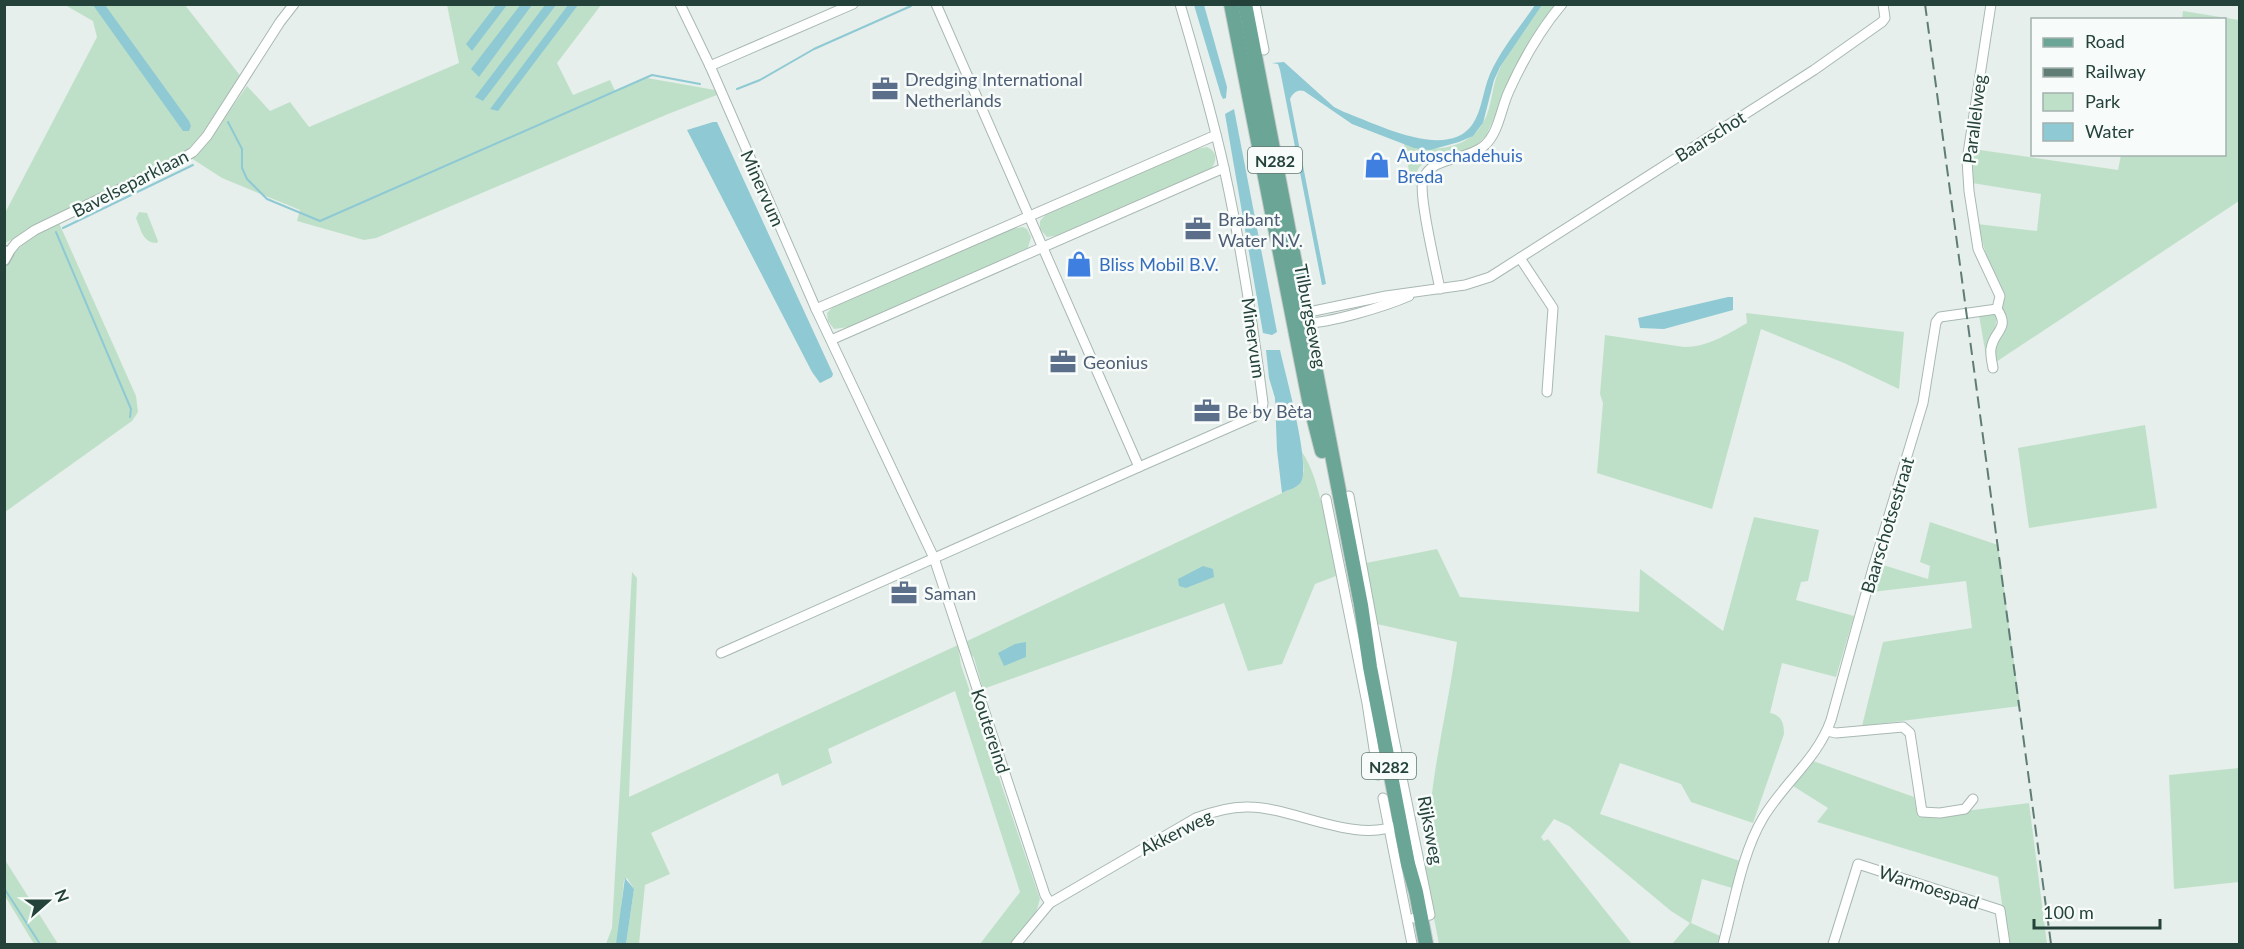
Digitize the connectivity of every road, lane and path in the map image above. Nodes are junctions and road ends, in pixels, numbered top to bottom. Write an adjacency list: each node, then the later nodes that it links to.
1 (294, 4): 18 (street, Bavelseparklaan)
2 (680, 4): 13 (street, Minervum)
3 (853, 4): 13 (street)
4 (936, 4): 16 (street)
5 (1180, 4): 14 (street, Minervum)
6 (1230, 4): 23 (main road, Tilburgseweg / N282)
7 (1245, 4): 23 (main road, Tilburgseweg / N282)
8 (1255, 4): 12 (street)
9 (1562, 4): 20 (street)
10 (1883, 4): 19 (street, Baarschot)
11 (1991, 4): 22 (street, Parallelweg)
12 (1264, 50)
13 (711, 66): 21 (street, Minervum)
14 (1216, 135): 15 (street, Minervum); 16 (street)
15 (1224, 168): 17 (street); 27 (street, Minervum)
16 (1029, 217): 17 (street); 21 (street)
17 (1042, 248): 24 (street); 27 (street)
18 (6, 254)
19 (1520, 258): 20 (street, Baarschot); 26 (street)
20 (1440, 289): 23 (street, Baarschot)
21 (816, 309): 24 (street, Minervum)
22 (1997, 309): 25 (street, Parallelweg); 33 (street, Baarschotsestraat)
23 (1301, 319): 28 (main road, Tilburgseweg / N282)
24 (831, 340): 29 (street, Minervum)
25 (1993, 368)
26 (1548, 392)
27 (1139, 467): 29 (street, Minervum)
28 (1337, 495): 30 (main road, Rijksweg / N282); 32 (street, Rijksweg)
29 (934, 558): 31 (street, Minervum); 38 (street, Koutereind)
30 (1362, 604): 32 (main road, Rijksweg / N282); 39 (street, Rijksweg)
31 (721, 653)
32 (1365, 668): 34 (street, Rijksweg); 37 (main road, Rijksweg / N282)
33 (1827, 731): 36 (street); 44 (street, Baarschotsestraat)
34 (1378, 775)
35 (1383, 798): 37 (street, Rijksweg)
36 (1973, 799)
37 (1395, 826): 38 (street, Akkerweg); 39 (main road, Rijksweg / N282); 41 (street, Rijksweg)
38 (1050, 903): 40 (street, Akkerweg)
39 (1418, 917): 42 (main road, Rijksweg / N282); 43 (main road, Rijksweg / N282)
40 (1016, 945)
41 (1412, 945)
42 (1420, 945)
43 (1426, 945)
44 (1723, 945)
45 (1833, 945): 46 (street, Warmoespad)
46 (2005, 945)

